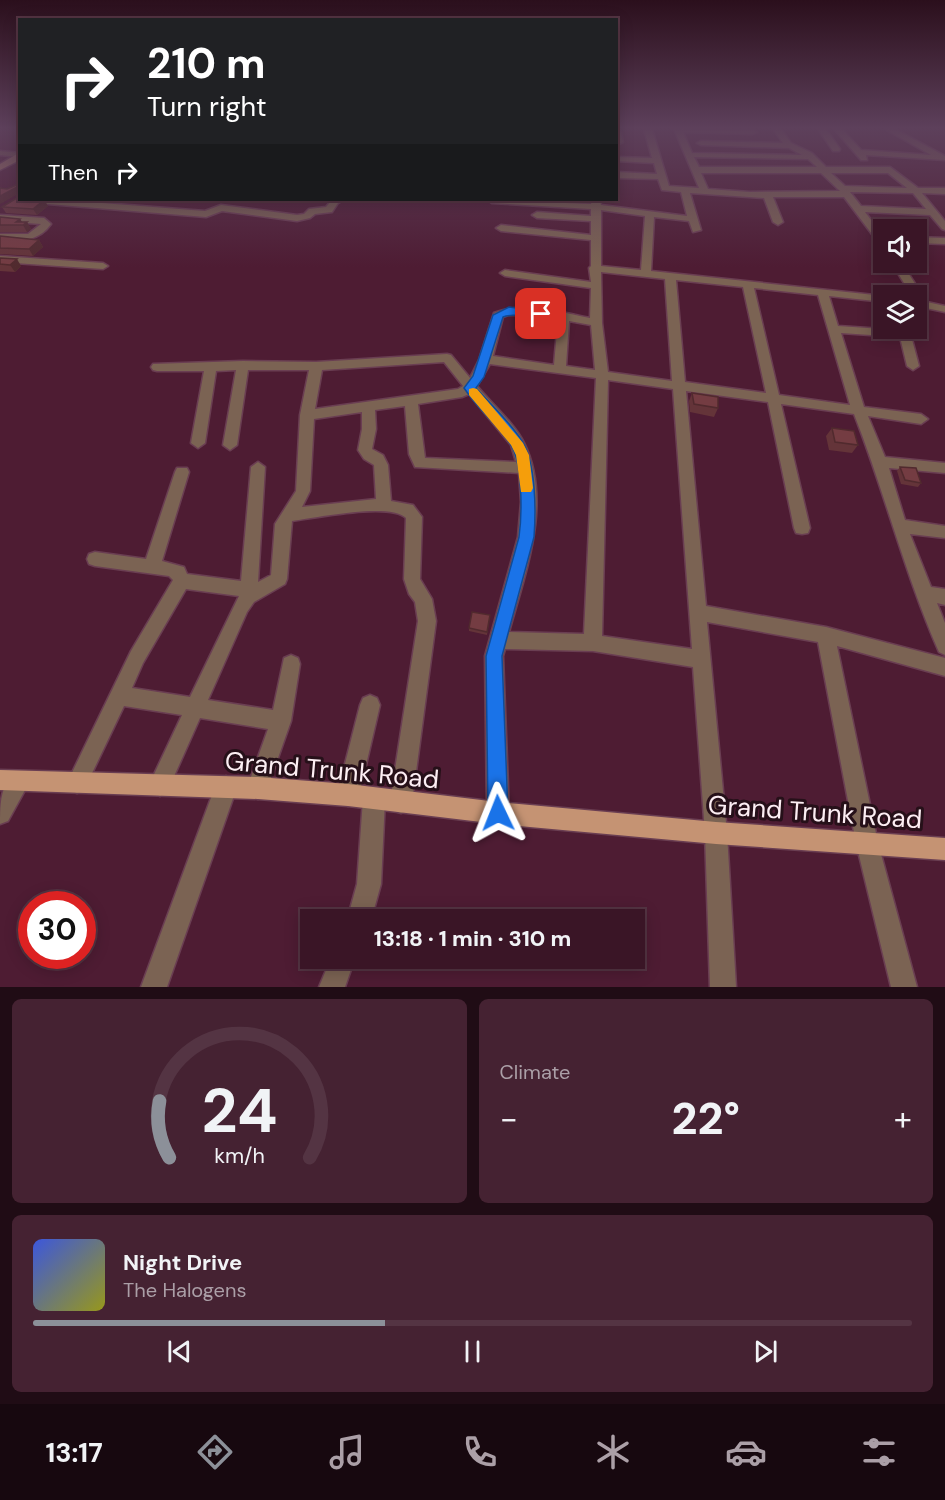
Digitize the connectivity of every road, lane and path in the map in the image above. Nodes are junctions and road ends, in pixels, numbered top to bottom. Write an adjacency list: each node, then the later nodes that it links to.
1 (618, 175): 5 (street)
2 (697, 175): 9 (street)
3 (828, 175): 10 (street)
4 (898, 175): 7 (street)
5 (660, 177): 6 (street)
6 (685, 190): 9 (street); 24 (street)
7 (915, 190): 8 (street); 10 (street); 20 (street)
8 (945, 191)
9 (705, 192): 11 (street)
10 (844, 192): 11 (street); 19 (street)
11 (768, 195): 25 (street)
12 (62, 201): 15 (street)
13 (335, 201): 16 (street)
14 (513, 201): 17 (street)
15 (88, 202): 16 (street)
16 (111, 202)
17 (534, 202): 18 (street); 22 (street)
18 (596, 208): 21 (street); 22 (street); 32 (street)
19 (858, 209): 20 (street); 28 (street)
20 (933, 212): 26 (street)
21 (650, 213): 24 (street); 39 (street)
22 (537, 215): 30 (street)
23 (0, 218): 31 (street)
24 (693, 219): 29 (street)
25 (778, 222)
26 (945, 227)
27 (501, 228): 30 (street)
28 (873, 228)
29 (696, 230)
30 (534, 232): 32 (street)
31 (0, 237)
32 (596, 238): 37 (street)
33 (927, 240): 34 (street)
34 (945, 241)
35 (0, 259): 36 (street)
36 (104, 266)
37 (594, 268): 39 (street); 42 (street)
38 (505, 273): 42 (street)
39 (646, 274): 40 (street)
40 (670, 277): 41 (street); 60 (street)
41 (748, 285): 43 (street); 62 (street)
42 (596, 286): 48 (street)
43 (822, 292): 44 (street); 49 (street)
44 (873, 298)
45 (927, 305): 46 (street)
46 (945, 309)
47 (564, 318): 48 (street); 52 (street); 58 (street)
48 (596, 322): 59 (street)
49 (834, 329): 50 (street); 65 (street)
50 (873, 330)
51 (907, 339): 57 (street)
52 (485, 359): 58 (street); 61 (street)
53 (243, 365): 55 (street); 56 (street); 69 (street)
54 (157, 366): 55 (street)
55 (210, 366): 68 (street)
56 (316, 366): 61 (street); 66 (street)
57 (913, 366)
58 (560, 370): 59 (street)
59 (602, 375): 60 (street); 89 (street)
60 (679, 385): 62 (street); 86 (street)
61 (470, 388): 63 (street); 72 (street)
62 (774, 398): 65 (street); 78 (street)
63 (411, 400): 64 (street); 72 (street)
64 (368, 405): 66 (street); 75 (street)
65 (859, 411): 67 (street); 70 (street)
66 (307, 415): 76 (street)
67 (921, 419)
68 (198, 443)
69 (230, 445)
70 (880, 462): 73 (street); 77 (street)
71 (258, 467): 83 (street)
72 (525, 468): 88 (street)
73 (945, 468)
74 (182, 472): 81 (street)
75 (384, 504): 76 (street); 105 (street)
76 (287, 515): 83 (street)
77 (899, 526): 79 (street); 84 (street)
78 (802, 528)
79 (945, 532)
80 (95, 559): 81 (street)
81 (152, 566): 82 (street)
82 (182, 581): 83 (street); 94 (street)
83 (253, 591): 96 (street)
84 (924, 593): 85 (street); 90 (street)
85 (945, 597)
86 (699, 613): 87 (street); 91 (street)
87 (826, 635): 93 (street); 109 (street)
88 (497, 639): 89 (street); 107 (street)
89 (593, 643): 91 (street)
90 (945, 646)
91 (703, 660): 108 (street)
92 (291, 664): 97 (street)
93 (945, 667)
94 (119, 696): 96 (street); 99 (street)
95 (370, 705): 103 (street)
96 (196, 706): 97 (street); 100 (street)
97 (281, 721): 102 (street)
98 (10, 781): 99 (main road, Grand Trunk Road); 106 (street)
99 (77, 783): 100 (main road, Grand Trunk Road)
100 (160, 785): 101 (main road, Grand Trunk Road)
101 (226, 787): 102 (main road, Grand Trunk Road); 113 (street)
102 (258, 788): 103 (main road, Grand Trunk Road)
103 (348, 795): 104 (main road, Grand Trunk Road)
104 (374, 799): 105 (main road, Grand Trunk Road); 111 (street)
105 (401, 802): 107 (main road, Grand Trunk Road)
106 (0, 813)
107 (498, 813): 108 (main road, Grand Trunk Road)
108 (716, 833): 109 (main road, Grand Trunk Road); 115 (street)
109 (867, 843): 110 (main road, Grand Trunk Road); 116 (street)
110 (945, 849)
111 (362, 909)
112 (339, 969): 114 (street)
113 (153, 987)
114 (332, 987)
115 (723, 987)
116 (904, 987)

